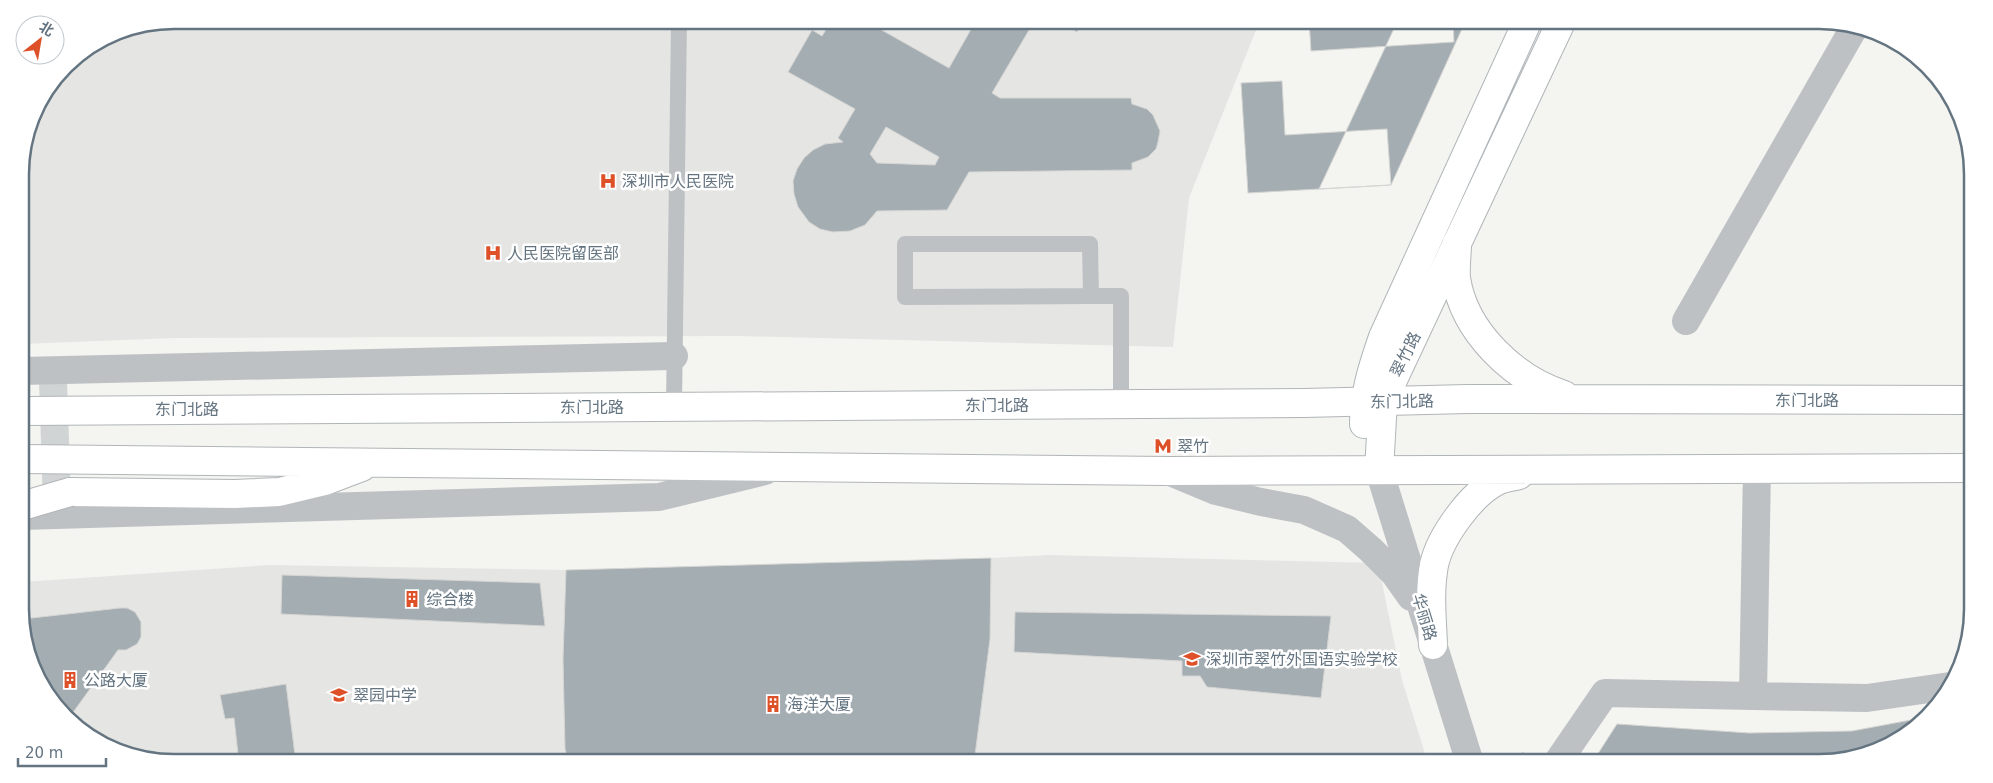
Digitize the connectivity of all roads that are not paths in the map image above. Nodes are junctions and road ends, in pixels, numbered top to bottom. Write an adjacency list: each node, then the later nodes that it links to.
1 (679, 29): 8 (lane)
2 (1524, 29): 12 (main road, 翠竹路)
3 (1558, 29): 5 (main road, 翠竹路)
4 (1851, 33): 7 (street)
5 (1457, 243): 10 (main road); 12 (main road, 翠竹路)
6 (1091, 296): 6 (lane); 13 (lane)
7 (1686, 321)
8 (674, 356): 9 (street); 14 (lane)
9 (29, 372)
10 (1577, 399): 11 (main road, 东门北路); 12 (main road, 东门北路)
11 (1964, 400)
12 (1373, 401): 13 (main road, 东门北路); 22 (main road, 翠竹路)
13 (1121, 404): 14 (main road, 东门北路)
14 (674, 406): 15 (main road, 东门北路)
15 (29, 410)
16 (29, 459): 17 (main road)
17 (376, 462): 18 (main road); 25 (main road)
18 (786, 466): 21 (main road); 25 (street)
19 (1964, 468): 20 (main road)
20 (1757, 469): 23 (main road); 31 (street)
21 (1168, 470): 22 (main road); 28 (street)
22 (1379, 470): 23 (main road); 28 (street, 华丽路)
23 (1535, 470): 29 (main road)
24 (29, 495): 25 (main road, bridge)
25 (61, 504): 26 (main road, bridge); 27 (street)
26 (29, 506)
27 (29, 514)
28 (1424, 615): 29 (street, 华丽路)
29 (1433, 645): 32 (street, 华丽路)
30 (1941, 687): 31 (street)
31 (1753, 696): 33 (street)
32 (1467, 754)
33 (1563, 754)

